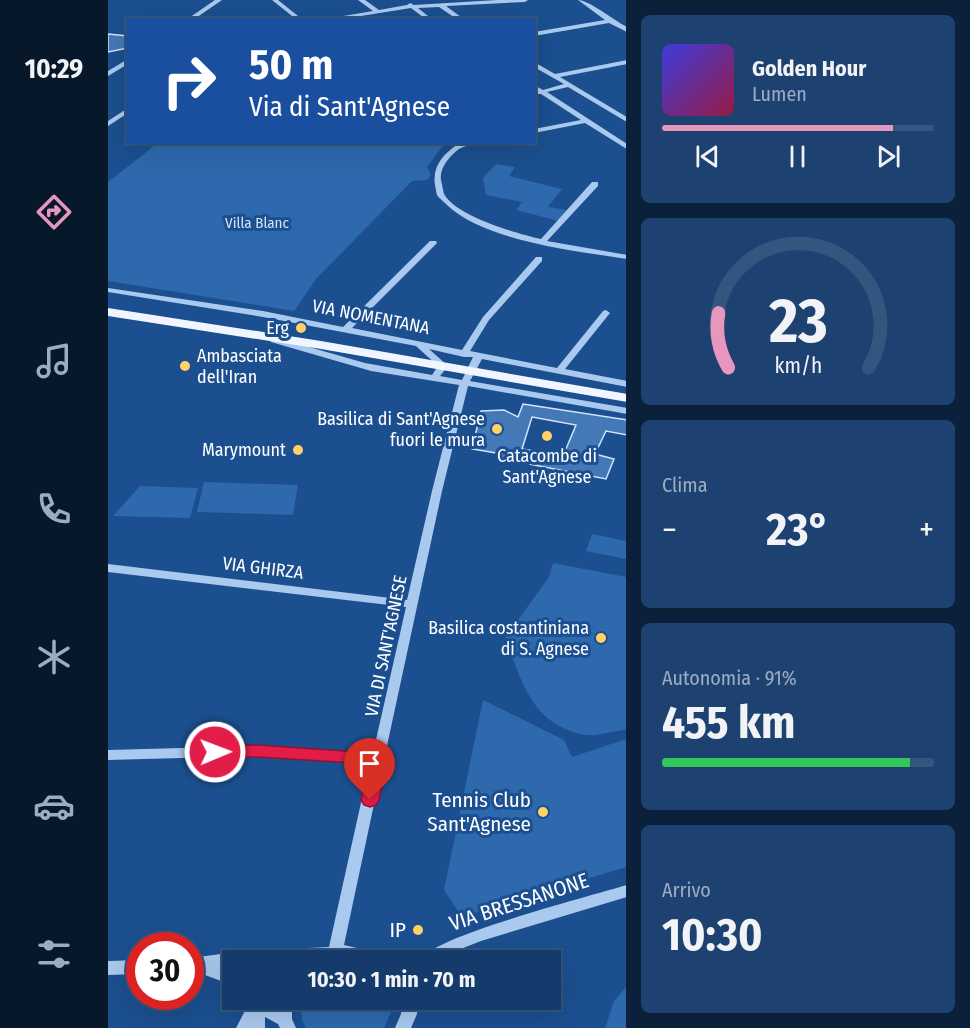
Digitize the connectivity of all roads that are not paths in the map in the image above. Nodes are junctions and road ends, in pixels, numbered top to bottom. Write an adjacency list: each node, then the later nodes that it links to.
1 (217, 0): 9 (street); 13 (street)
2 (275, 0): 15 (street)
3 (361, 0): 12 (street)
4 (402, 0): 11 (street)
5 (431, 0): 10 (street)
6 (516, 0): 7 (street); 10 (street)
7 (525, 0)
8 (581, 0): 19 (street)
9 (203, 2): 13 (street)
10 (440, 5): 11 (street); 18 (street)
11 (411, 6): 12 (street); 17 (street)
12 (377, 11): 16 (street)
13 (195, 14): 14 (street)
14 (190, 18)
15 (298, 18)
16 (334, 18)
17 (428, 18)
18 (460, 18)
19 (610, 21): 20 (street); 21 (street)
20 (626, 29)
21 (536, 34)
22 (626, 62): 27 (street)
23 (111, 63): 24 (street)
24 (126, 64): 26 (street)
25 (536, 65): 27 (street)
26 (108, 74)
27 (554, 75): 28 (street)
28 (569, 85): 30 (street); 34 (street)
29 (536, 88): 30 (street)
30 (542, 92): 31 (street); 36 (street)
31 (536, 93)
32 (126, 111): 37 (street)
33 (626, 114): 34 (street)
34 (618, 115): 35 (street)
35 (626, 119)
36 (586, 121): 38 (street); 40 (street)
37 (108, 124)
38 (536, 131)
39 (460, 144): 42 (street)
40 (626, 146)
41 (595, 184): 42 (street)
42 (542, 242): 44 (street)
43 (433, 243): 49 (street)
44 (626, 257)
45 (539, 259): 52 (street)
46 (108, 290): 49 (street, VIA NOMENTANA)
47 (108, 312): 50 (main road, VIA NOMENTANA)
48 (606, 313): 56 (street)
49 (345, 330): 51 (street, VIA NOMENTANA)
50 (262, 336): 54 (main road, VIA NOMENTANA); 57 (street, VIA NOMENTANA)
51 (420, 345): 52 (street, VIA NOMENTANA); 54 (street)
52 (464, 354): 53 (street, VIA NOMENTANA)
53 (478, 357): 55 (street, VIA DI SANT'AGNESE); 56 (street, VIA NOMENTANA)
54 (443, 366): 55 (main road, VIA NOMENTANA); 57 (street)
55 (470, 371): 58 (street, VIA DI SANT'AGNESE); 60 (main road, VIA NOMENTANA)
56 (558, 372): 59 (street, VIA NOMENTANA)
57 (434, 379): 58 (street, VIA NOMENTANA)
58 (464, 384): 61 (street, VIA NOMENTANA); 63 (street, VIA DI SANT'AGNESE)
59 (626, 384)
60 (626, 398)
61 (626, 411)
62 (108, 568): 63 (street, VIA GHIRZA)
63 (413, 604): 65 (street, VIA DI SANT'AGNESE)
64 (108, 755): 65 (street)
65 (380, 758): 67 (street, VIA DI SANT'AGNESE)
66 (626, 891): 68 (street, VIA BRESSANONE)
67 (332, 950)
68 (442, 950)
69 (222, 960): 70 (street)
70 (204, 963)
71 (126, 967): 72 (street)
72 (108, 968)
73 (204, 969): 74 (street)
74 (222, 975)
75 (254, 1010): 81 (street)
76 (258, 1010): 82 (street)
77 (270, 1010): 79 (street)
78 (408, 1010): 80 (street)
79 (286, 1023)
80 (405, 1027)
81 (244, 1028)
82 (257, 1028)

